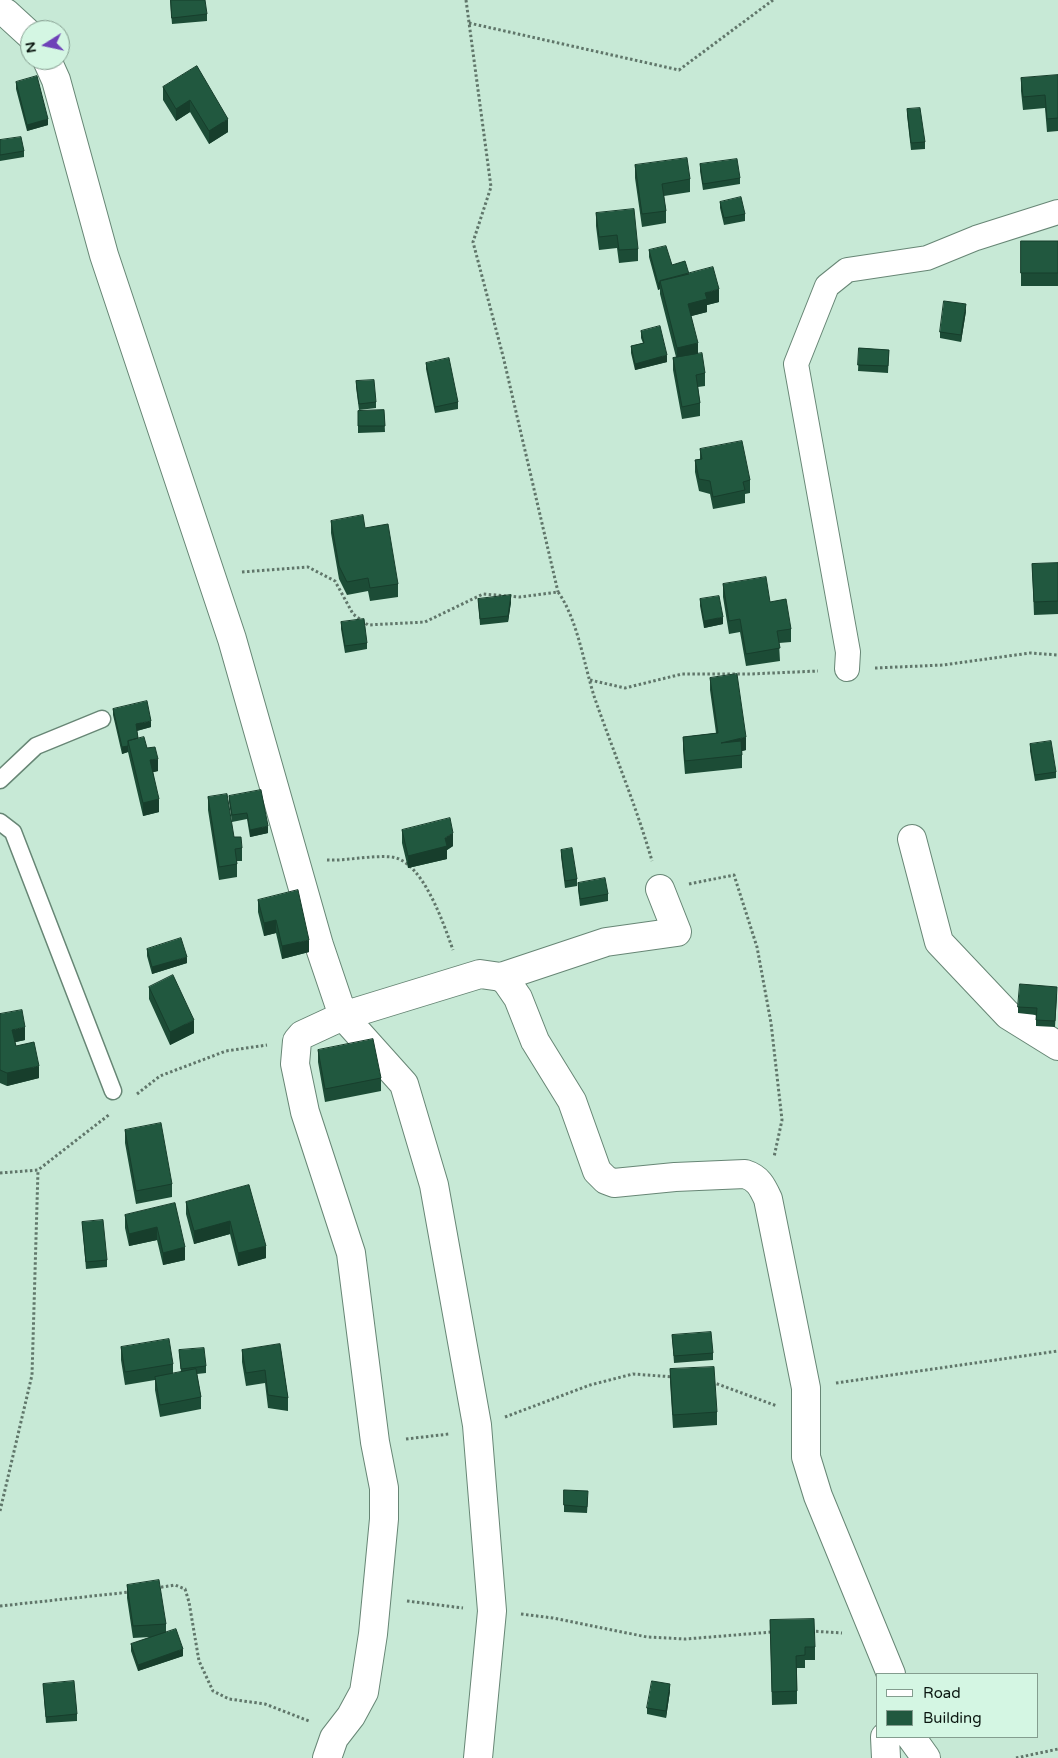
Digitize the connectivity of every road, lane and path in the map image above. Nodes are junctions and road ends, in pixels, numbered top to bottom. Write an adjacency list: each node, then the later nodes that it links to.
1 (466, 0): 4 (path)
2 (773, 0): 4 (path)
3 (0, 10): 5 (street)
4 (469, 23): 9 (path)
5 (20, 26)
6 (52, 70): 8 (street)
7 (1058, 212): 10 (street)
8 (212, 576): 9 (path); 15 (street)
9 (558, 592): 16 (path)
10 (847, 670)
11 (102, 719): 12 (lane)
12 (0, 780)
13 (0, 822): 22 (lane)
14 (912, 839): 21 (street)
15 (292, 842): 18 (path); 19 (street)
16 (660, 890): 17 (street); 27 (path)
17 (500, 977): 18 (street); 27 (street)
18 (464, 978): 19 (street)
19 (343, 1016): 20 (street); 33 (street)
20 (297, 1041): 23 (path); 34 (street)
21 (1058, 1046)
22 (113, 1091)
23 (131, 1098)
24 (116, 1110): 25 (path)
25 (38, 1170): 26 (path); 35 (path)
26 (0, 1173)
27 (763, 1189): 31 (street)
28 (1058, 1351): 31 (path)
29 (682, 1377): 33 (path)
30 (709, 1381): 32 (path)
31 (806, 1388): 32 (street)
32 (806, 1416): 43 (street)
33 (477, 1425): 34 (path); 40 (street)
34 (374, 1442): 38 (street)
35 (0, 1511)
36 (146, 1590): 48 (path)
37 (137, 1591): 39 (path)
38 (376, 1597): 40 (path); 48 (street)
39 (0, 1606)
40 (492, 1611): 41 (path); 50 (street)
41 (778, 1632)
42 (805, 1632): 43 (path)
43 (875, 1634): 44 (street); 45 (street)
44 (879, 1673)
45 (891, 1673)
46 (884, 1738): 51 (street)
47 (912, 1738): 52 (street)
48 (330, 1748)
49 (1058, 1749): 53 (path)
50 (478, 1758)
51 (886, 1758)
52 (926, 1758)
53 (1016, 1758)

